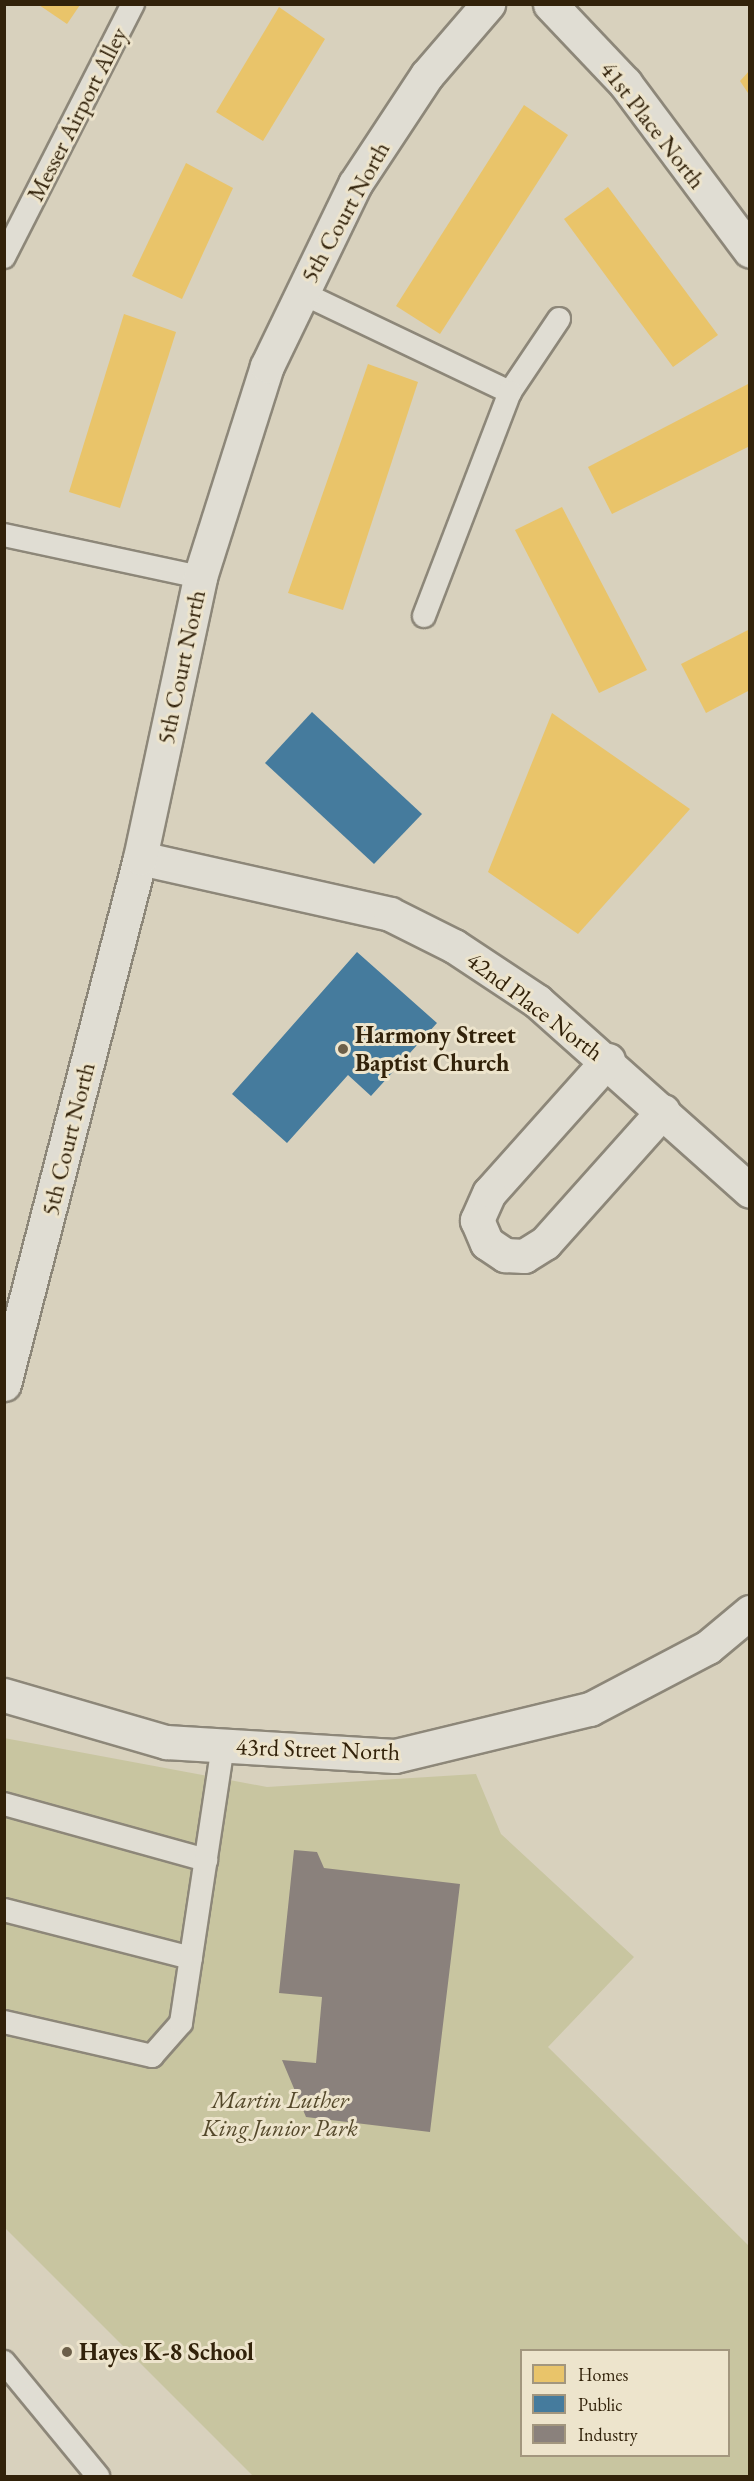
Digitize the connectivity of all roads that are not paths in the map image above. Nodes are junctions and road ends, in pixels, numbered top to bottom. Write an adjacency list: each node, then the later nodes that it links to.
1 (133, 4): 5 (lane, Messer Airport Alley)
2 (488, 4): 6 (street, 5th Court North)
3 (550, 4): 4 (street, 41st Place North)
4 (750, 251)
5 (4, 256)
6 (300, 292): 8 (lane); 10 (street, 5th Court North)
7 (558, 319): 8 (lane)
8 (510, 392): 11 (lane)
9 (4, 535): 10 (lane)
10 (200, 577): 12 (street, 5th Court North)
11 (424, 616)
12 (140, 858): 13 (street, 42nd Place North); 16 (street, 5th Court North)
13 (608, 1060): 14 (street, 42nd Place North); 14 (street)
14 (663, 1112): 15 (street, 42nd Place North)
15 (750, 1191)
16 (4, 1384)
17 (750, 1612): 19 (street, 43rd Street North)
18 (4, 1695): 19 (street, 43rd Street North)
19 (223, 1745): 21 (lane)
20 (4, 1804): 21 (lane)
21 (206, 1860): 23 (lane)
22 (4, 1910): 23 (lane)
23 (191, 1958): 24 (lane)
24 (4, 2022)
25 (4, 2362): 26 (lane)
26 (98, 2476)

